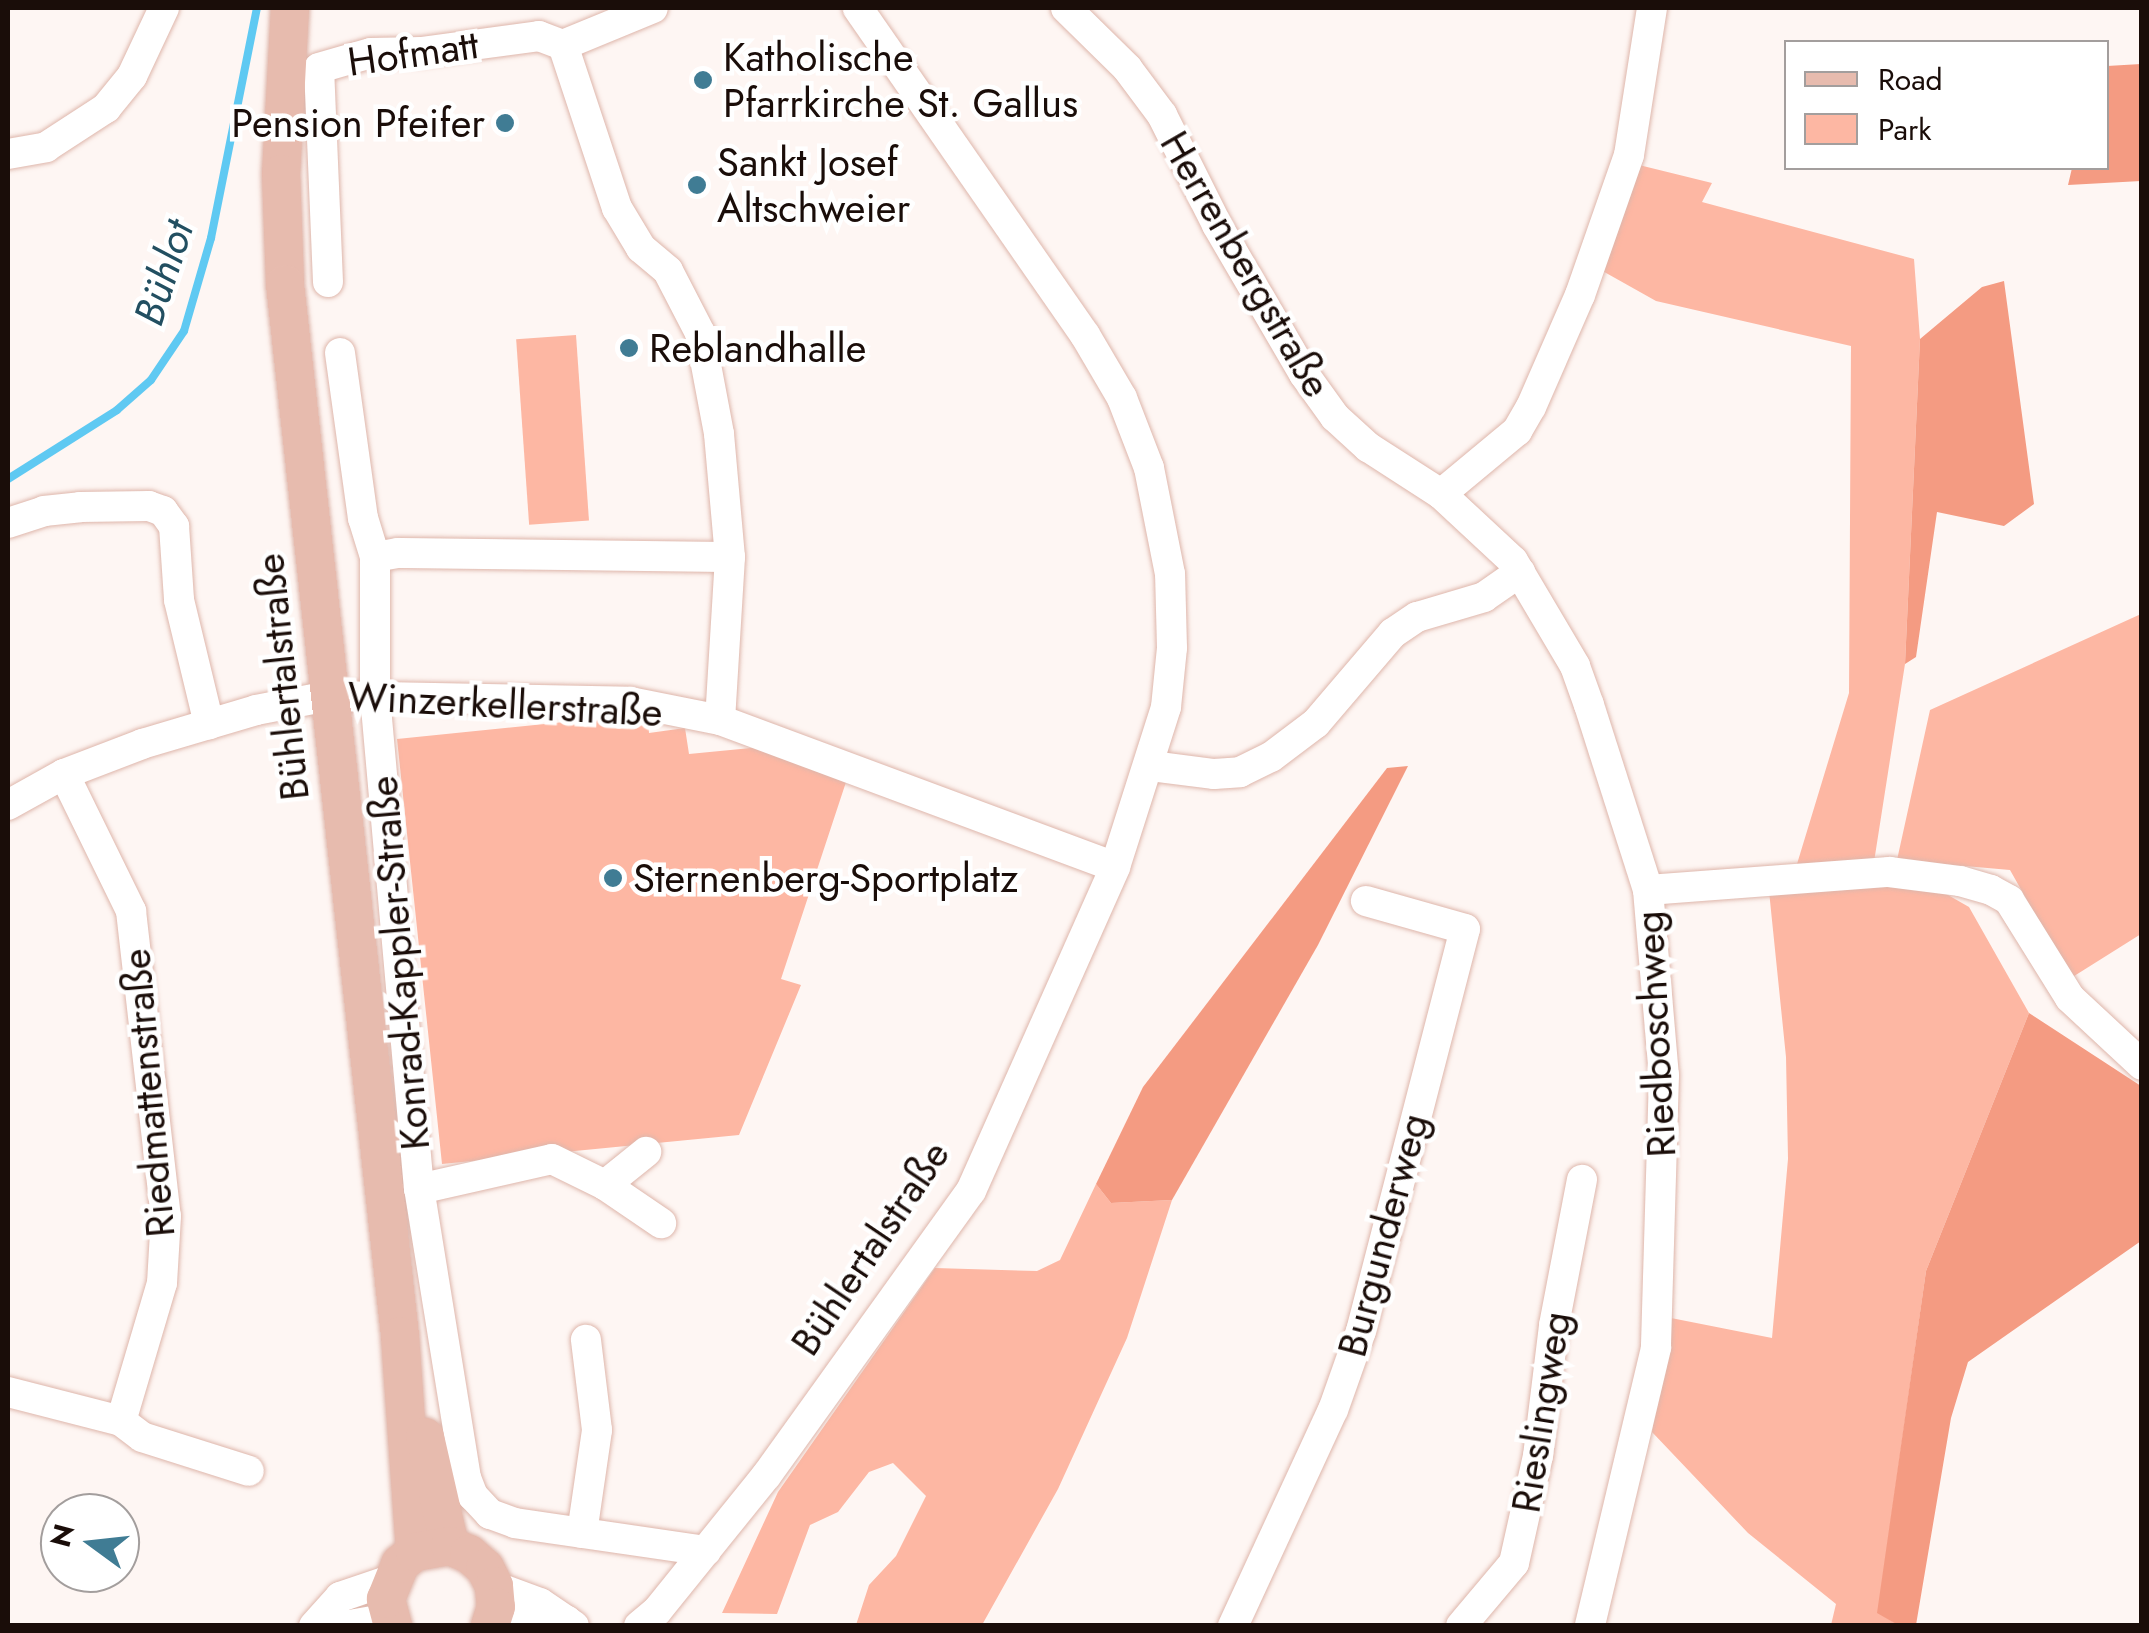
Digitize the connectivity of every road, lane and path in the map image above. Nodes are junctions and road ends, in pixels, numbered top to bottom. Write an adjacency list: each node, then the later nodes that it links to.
1 (164, 8): 8 (street)
2 (290, 8): 16 (main road, Bühlertalstraße)
3 (654, 8): 7 (street, Hofmatt)
4 (858, 8): 20 (street, Bühlertalstraße)
5 (1066, 8): 11 (street, Herrenbergstraße)
6 (1652, 8): 11 (street)
7 (563, 45): 9 (street, Hofmatt); 14 (street)
8 (8, 154)
9 (328, 282)
10 (340, 353): 13 (street, Konrad-Kappler-Straße)
11 (1441, 494): 15 (street, Riedboschweg)
12 (8, 522): 19 (street)
13 (375, 557): 14 (street); 17 (street, Konrad-Kappler-Straße)
14 (730, 557): 18 (street)
15 (1520, 572): 20 (street); 24 (street, Riedboschweg)
16 (330, 696): 17 (street, Winzerkellerstraße); 19 (street, Winzerkellerstraße); 38 (main road, Bühlertalstraße)
17 (375, 697): 18 (street, Winzerkellerstraße); 30 (street, Konrad-Kappler-Straße)
18 (720, 720): 23 (street, Winzerkellerstraße)
19 (210, 724): 21 (street, Winzerkellerstraße)
20 (1150, 766): 23 (street, Bühlertalstraße)
21 (64, 774): 22 (street, Winzerkellerstraße); 34 (street, Riedmattenstraße)
22 (8, 805)
23 (1116, 868): 37 (street, Bühlertalstraße)
24 (1648, 890): 26 (street); 48 (street, Riedboschweg)
25 (1366, 901): 46 (street, Burgunderweg)
26 (2142, 1065)
27 (646, 1152): 29 (street)
28 (1582, 1180): 47 (street, Rieslingweg)
29 (605, 1185): 30 (street, Konrad-Kappler-Straße); 31 (street, Konrad-Kappler-Straße)
30 (419, 1189): 36 (street, Konrad-Kappler-Straße)
31 (661, 1223)
32 (586, 1340): 36 (street)
33 (8, 1392): 34 (street)
34 (121, 1421): 35 (street)
35 (250, 1471)
36 (582, 1533): 37 (street, Konrad-Kappler-Straße)
37 (706, 1551): 45 (street, Bühlertalstraße)
38 (419, 1559): 39 (main road); 40 (main road, Bühlertalstraße); 42 (street)
39 (494, 1586): 41 (street); 44 (main road)
40 (391, 1622): 43 (street)
41 (570, 1623): 44 (street)
42 (314, 1626)
43 (344, 1626)
44 (494, 1626)
45 (639, 1626)
46 (1233, 1626)
47 (1461, 1626)
48 (1590, 1626)

